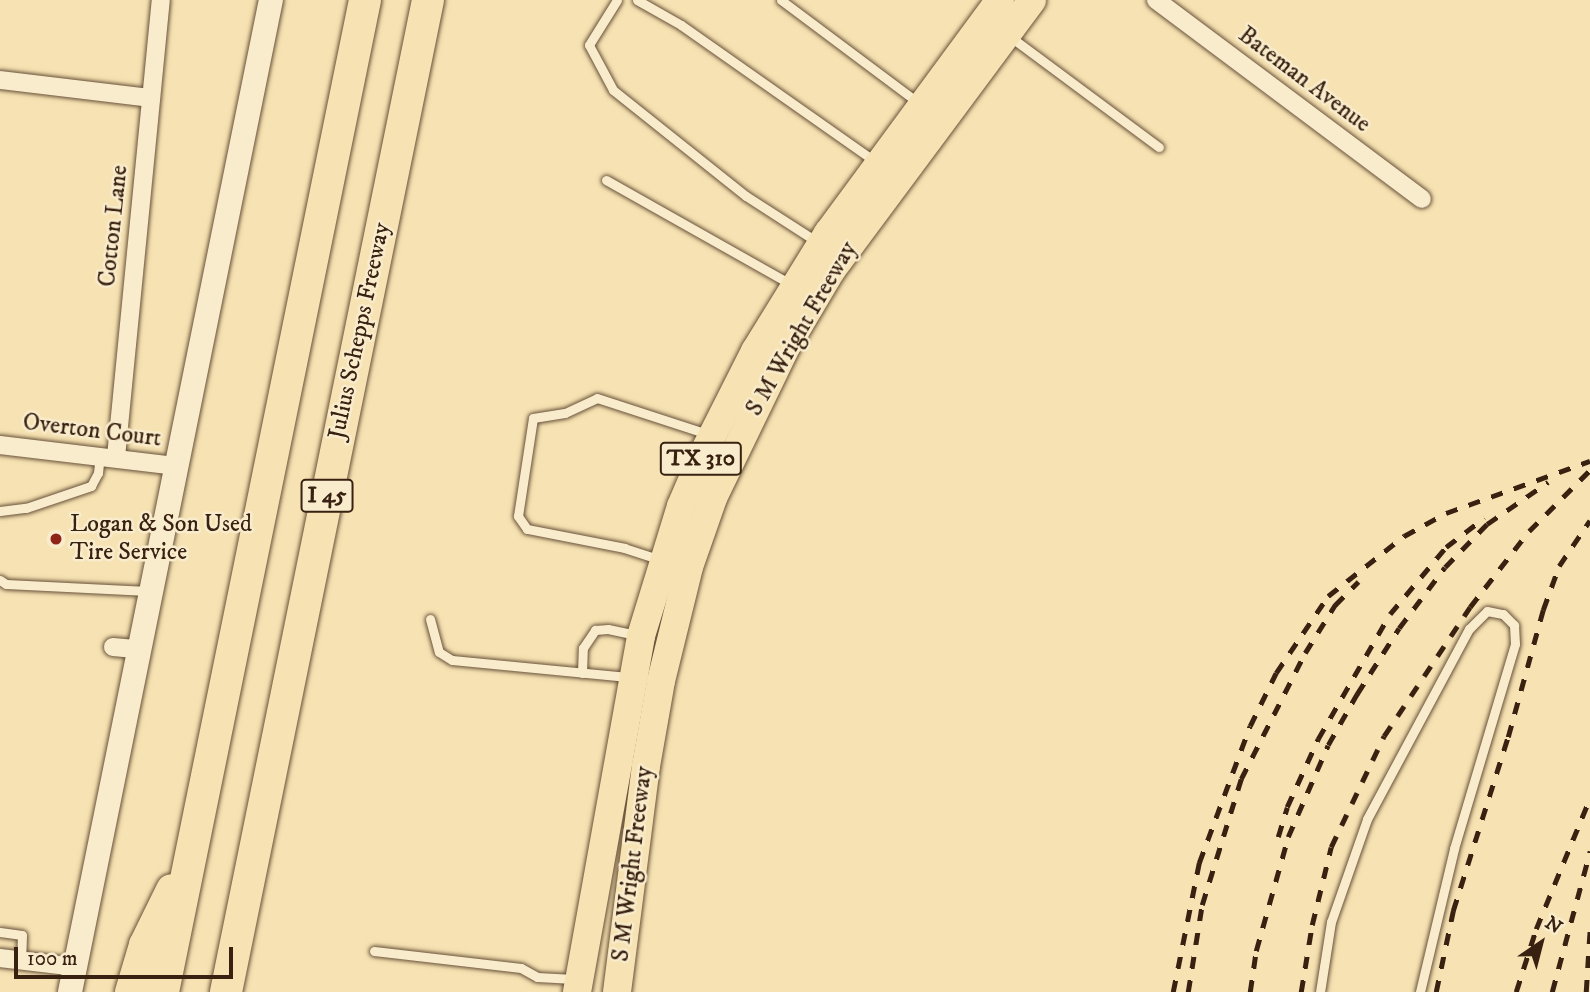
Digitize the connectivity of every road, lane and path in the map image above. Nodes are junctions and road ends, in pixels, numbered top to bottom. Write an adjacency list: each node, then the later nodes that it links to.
1 (162, 0): 13 (street, Cotton Lane)
2 (271, 0): 24 (main road)
3 (365, 0): 33 (highway, I 45)
4 (428, 0): 34 (highway, Julius Schepps Freeway / I 45)
5 (617, 0): 19 (lane)
6 (637, 0): 16 (lane)
7 (781, 0): 14 (lane)
8 (1032, 0): 11 (main road, S M Wright Freeway / TX 310)
9 (1156, 0): 18 (street, Bateman Avenue)
10 (993, 5): 14 (main road, S M Wright Freeway / TX 310)
11 (1007, 34): 15 (lane); 46 (main road, S M Wright Freeway / TX 310)
12 (0, 80): 13 (street)
13 (151, 98): 23 (street, Cotton Lane)
14 (922, 105): 16 (main road, S M Wright Freeway / TX 310)
15 (1159, 147)
16 (878, 163): 19 (main road, S M Wright Freeway / TX 310)
17 (606, 180): 20 (lane)
18 (1422, 199)
19 (820, 244): 20 (main road, S M Wright Freeway / TX 310)
20 (793, 286): 21 (main road, S M Wright Freeway / TX 310)
21 (712, 435): 26 (main road, S M Wright Freeway / TX 310); 26 (lane)
22 (0, 444): 23 (street, Overton Court)
23 (108, 456): 24 (street, Overton Court); 25 (lane)
24 (177, 466): 28 (main road)
25 (0, 511)
26 (663, 560): 30 (main road, S M Wright Freeway / TX 310)
27 (0, 580): 28 (lane)
28 (150, 591): 39 (main road)
29 (430, 619): 31 (lane)
30 (641, 636): 31 (lane); 32 (main road, S M Wright Freeway / TX 310)
31 (582, 673): 32 (lane)
32 (632, 677): 40 (main road, S M Wright Freeway / TX 310)
33 (192, 848): 42 (highway); 43 (highway, I 45)
34 (241, 916): 44 (highway, Julius Schepps Freeway / I 45); 45 (highway)
35 (0, 932): 38 (lane)
36 (374, 951): 40 (lane)
37 (0, 958): 38 (street)
38 (21, 960): 39 (street)
39 (76, 967): 41 (main road)
40 (578, 986)
41 (71, 992)
42 (131, 992)
43 (163, 992)
44 (226, 992)
45 (241, 992)
46 (617, 992)
47 (1320, 992): 48 (lane)
48 (1420, 992)

